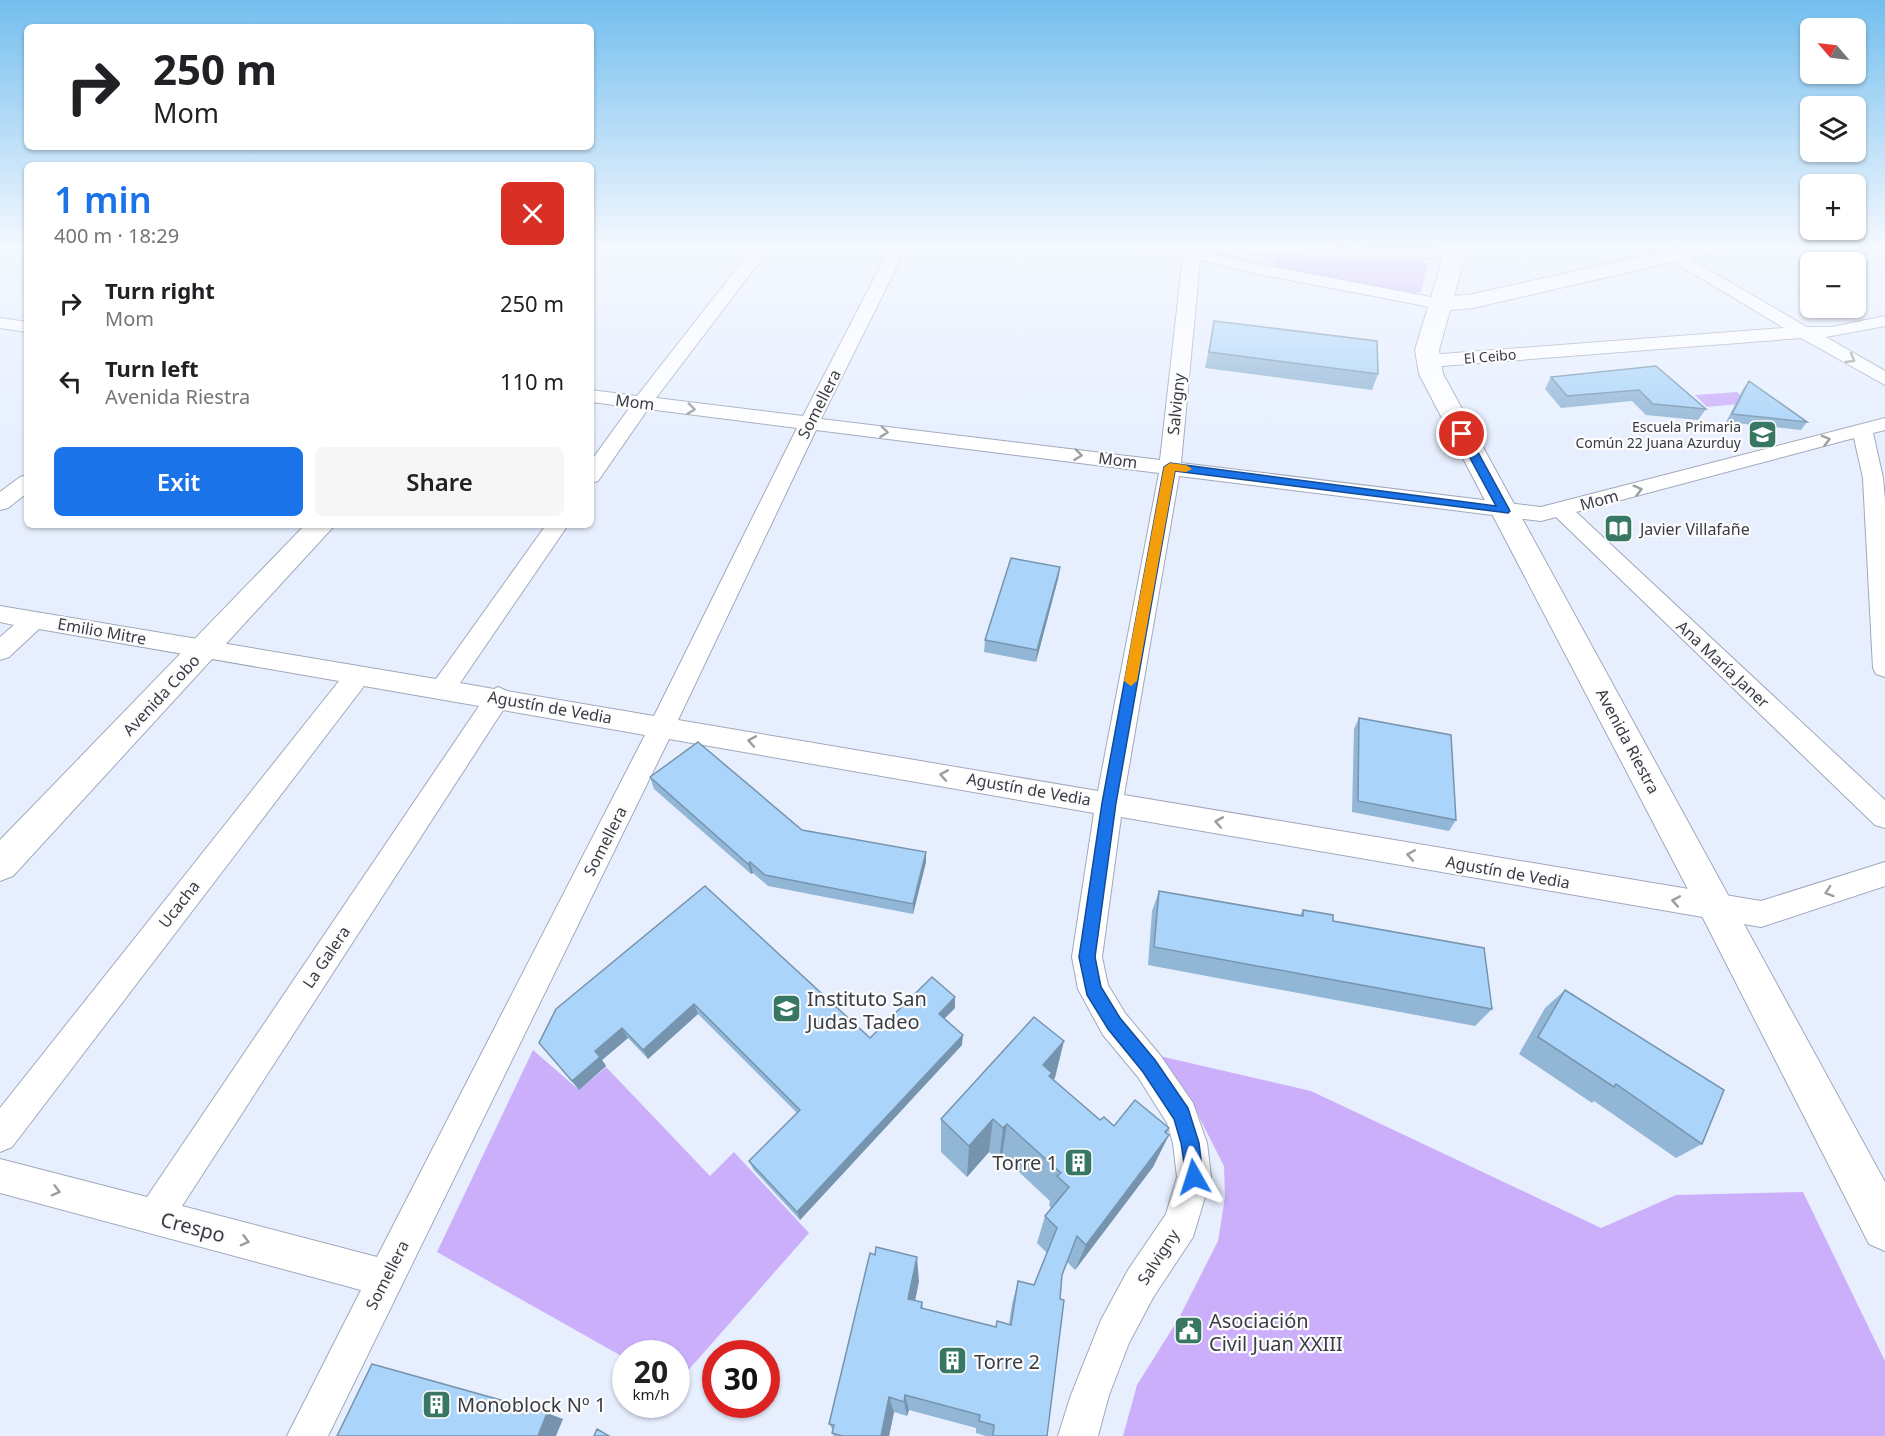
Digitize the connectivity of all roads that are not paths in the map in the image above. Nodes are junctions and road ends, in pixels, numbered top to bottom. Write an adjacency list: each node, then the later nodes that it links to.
1 (713, 311): 13 (street)
2 (866, 311): 14 (street, Somellera)
3 (1187, 311): 17 (street, Salvigny)
4 (1439, 311): 10 (main road, Avenida Riestra)
5 (1767, 311): 9 (street)
6 (1885, 321): 9 (street, El Ceibo)
7 (0, 323): 8 (street)
8 (24, 327)
9 (1803, 332): 10 (street, El Ceibo); 11 (street, one-way to 11)
10 (1429, 361): 22 (main road, Avenida Riestra)
11 (1885, 379)
12 (594, 396): 13 (street, Mom)
13 (642, 403): 14 (street, Mom, one-way to 14); 18 (street)
14 (809, 423): 17 (street, Mom, one-way to 17); 33 (street, Somellera)
15 (1885, 424): 16 (street, Mom)
16 (1862, 430): 21 (street, Mom, one-way to 16); 29 (street)
17 (1170, 467): 22 (street, Mom); 34 (street, Salvigny)
18 (594, 473)
19 (24, 484): 20 (street)
20 (0, 503)
21 (1561, 510): 22 (street, Mom); 35 (street, Ana María Janer)
22 (1504, 511): 38 (main road, Avenida Riestra)
23 (318, 528): 27 (main road, Avenida Cobo)
24 (555, 528): 31 (street)
25 (0, 614): 26 (street, Emilio Mitre)
26 (35, 619): 27 (street, Emilio Mitre); 28 (street)
27 (204, 649): 30 (street, Agustín de Vedia); 36 (main road, Avenida Cobo)
28 (0, 651)
29 (1885, 668)
30 (359, 674): 31 (street, Agustín de Vedia); 39 (street, Ucacha)
31 (442, 690): 32 (street, Agustín de Vedia)
32 (498, 698): 33 (street, Agustín de Vedia); 41 (street, La Galera)
33 (662, 726): 34 (street, Agustín de Vedia, one-way to 33); 43 (street, Somellera)
34 (1109, 803): 38 (street, Agustín de Vedia, one-way to 34); 45 (street, Salvigny)
35 (1885, 817)
36 (0, 865)
37 (1881, 880): 38 (street, Agustín de Vedia, one-way to 38)
38 (1717, 908): 42 (main road, Avenida Riestra)
39 (0, 1134)
40 (0, 1176): 41 (street, Crespo, one-way to 41)
41 (154, 1217): 43 (street, Crespo, one-way to 43)
42 (1885, 1228)
43 (386, 1278): 44 (street, Somellera)
44 (307, 1436)
45 (1078, 1436)

